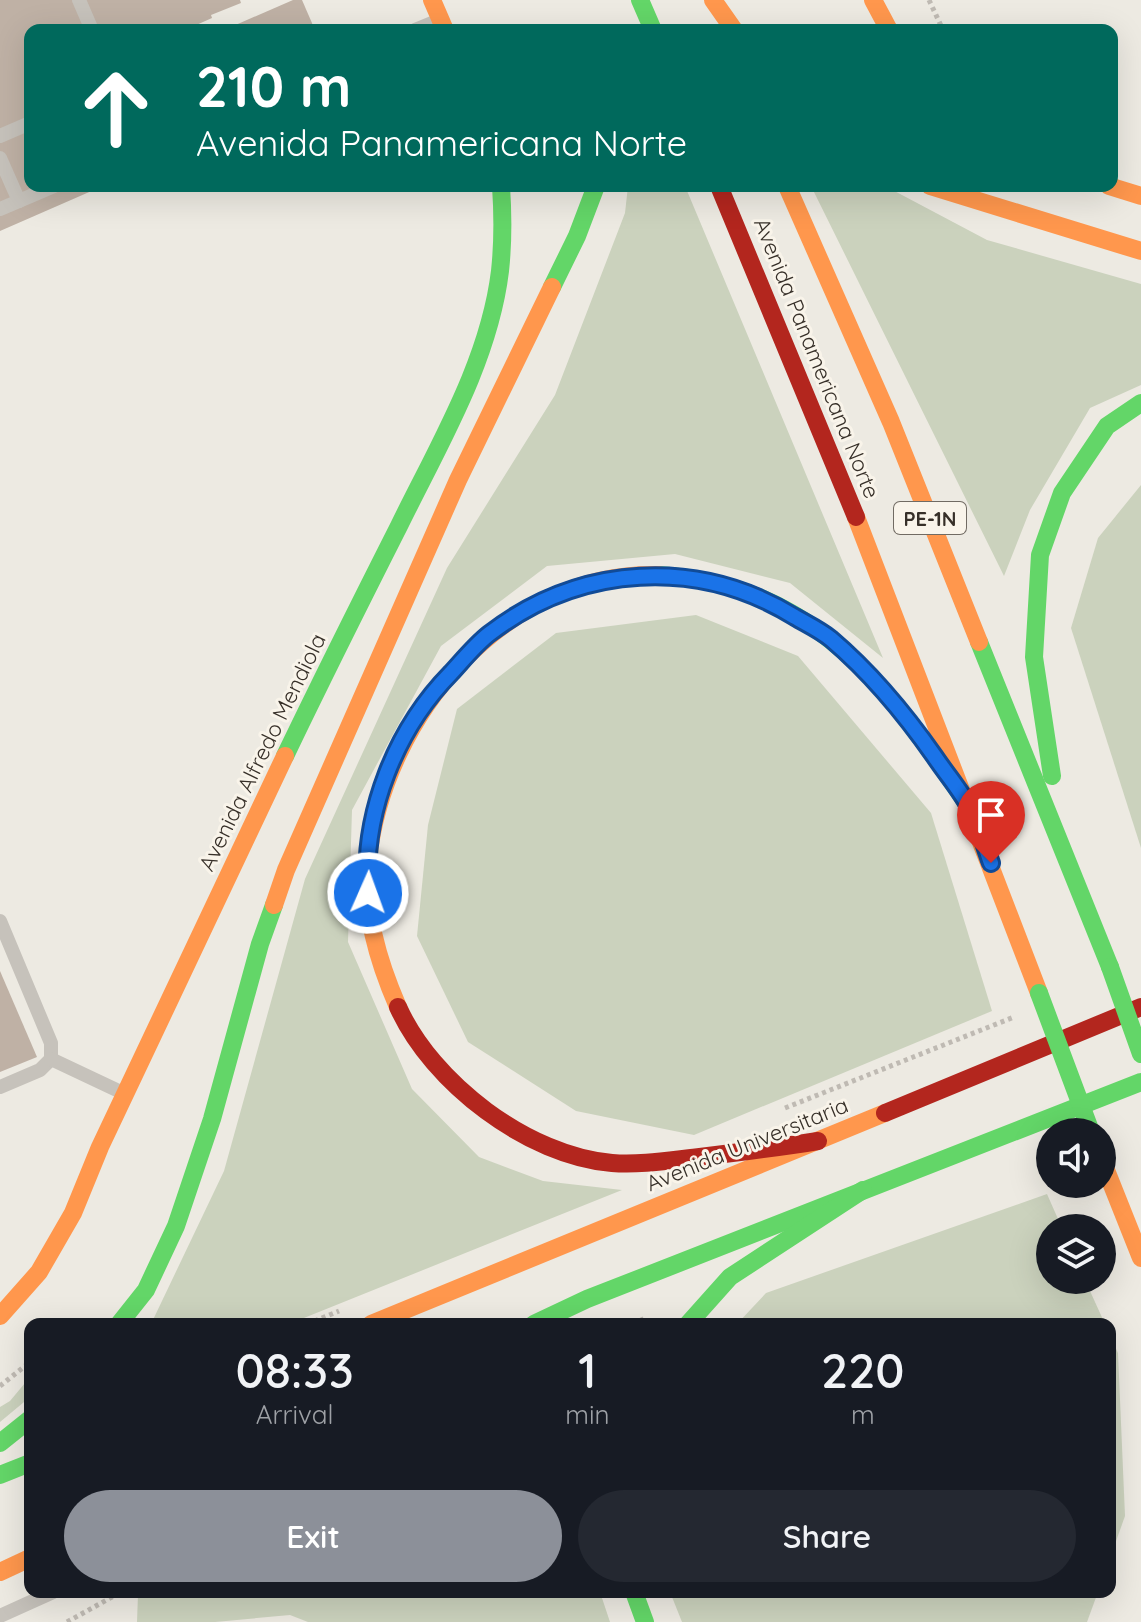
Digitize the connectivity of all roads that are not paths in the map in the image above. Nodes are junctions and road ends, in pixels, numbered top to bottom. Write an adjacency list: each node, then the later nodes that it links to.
1 (79, 0): 7 (lane)
2 (432, 0): 8 (main road)
3 (640, 0): 9 (main road)
4 (706, 0): 10 (main road)
5 (713, 0): 11 (main road)
6 (873, 0): 12 (main road)
7 (89, 24)
8 (443, 24)
9 (650, 24)
10 (716, 24)
11 (730, 24)
12 (886, 24)
13 (24, 126): 14 (lane)
14 (0, 136)
15 (0, 158): 24 (lane)
16 (1118, 189): 23 (main road)
17 (40, 192): 24 (lane)
18 (502, 192): 36 (main road, Avenida Alfredo Mendiola)
19 (594, 192): 43 (main road)
20 (722, 192): 28 (main road, Avenida Panamericana Norte / PE-1N)
21 (790, 192): 29 (main road, Avenida Panamericana Norte / PE-1N)
22 (949, 192): 26 (main road)
23 (1141, 196)
24 (19, 201): 25 (lane)
25 (0, 209)
26 (1141, 251)
27 (1141, 403): 29 (main road)
28 (972, 811): 37 (main road, Avenida Panamericana Norte / PE-1N, bridge); 38 (main road)
29 (1065, 853): 32 (main road, Avenida Panamericana Norte / PE-1N, bridge)
30 (0, 921): 33 (lane)
31 (1141, 1007): 38 (main road, Avenida Universitaria)
32 (1141, 1054)
33 (51, 1059): 35 (lane); 36 (lane)
34 (1141, 1082): 39 (main road)
35 (0, 1087)
36 (125, 1094): 42 (main road, Avenida Alfredo Mendiola)
37 (1086, 1118)
38 (818, 1141): 44 (main road, Avenida Universitaria)
39 (863, 1190): 45 (main road); 46 (main road)
40 (1116, 1196): 41 (main road)
41 (1141, 1258)
42 (0, 1316)
43 (124, 1318)
44 (386, 1318)
45 (547, 1318)
46 (693, 1318)
47 (24, 1424): 48 (main road)
48 (0, 1443)
49 (24, 1465): 50 (main road)
50 (0, 1475)
51 (24, 1561): 52 (main road)
52 (0, 1572)
53 (40, 1598): 55 (lane)
54 (636, 1598): 56 (main road)
55 (0, 1616)
56 (645, 1622)

